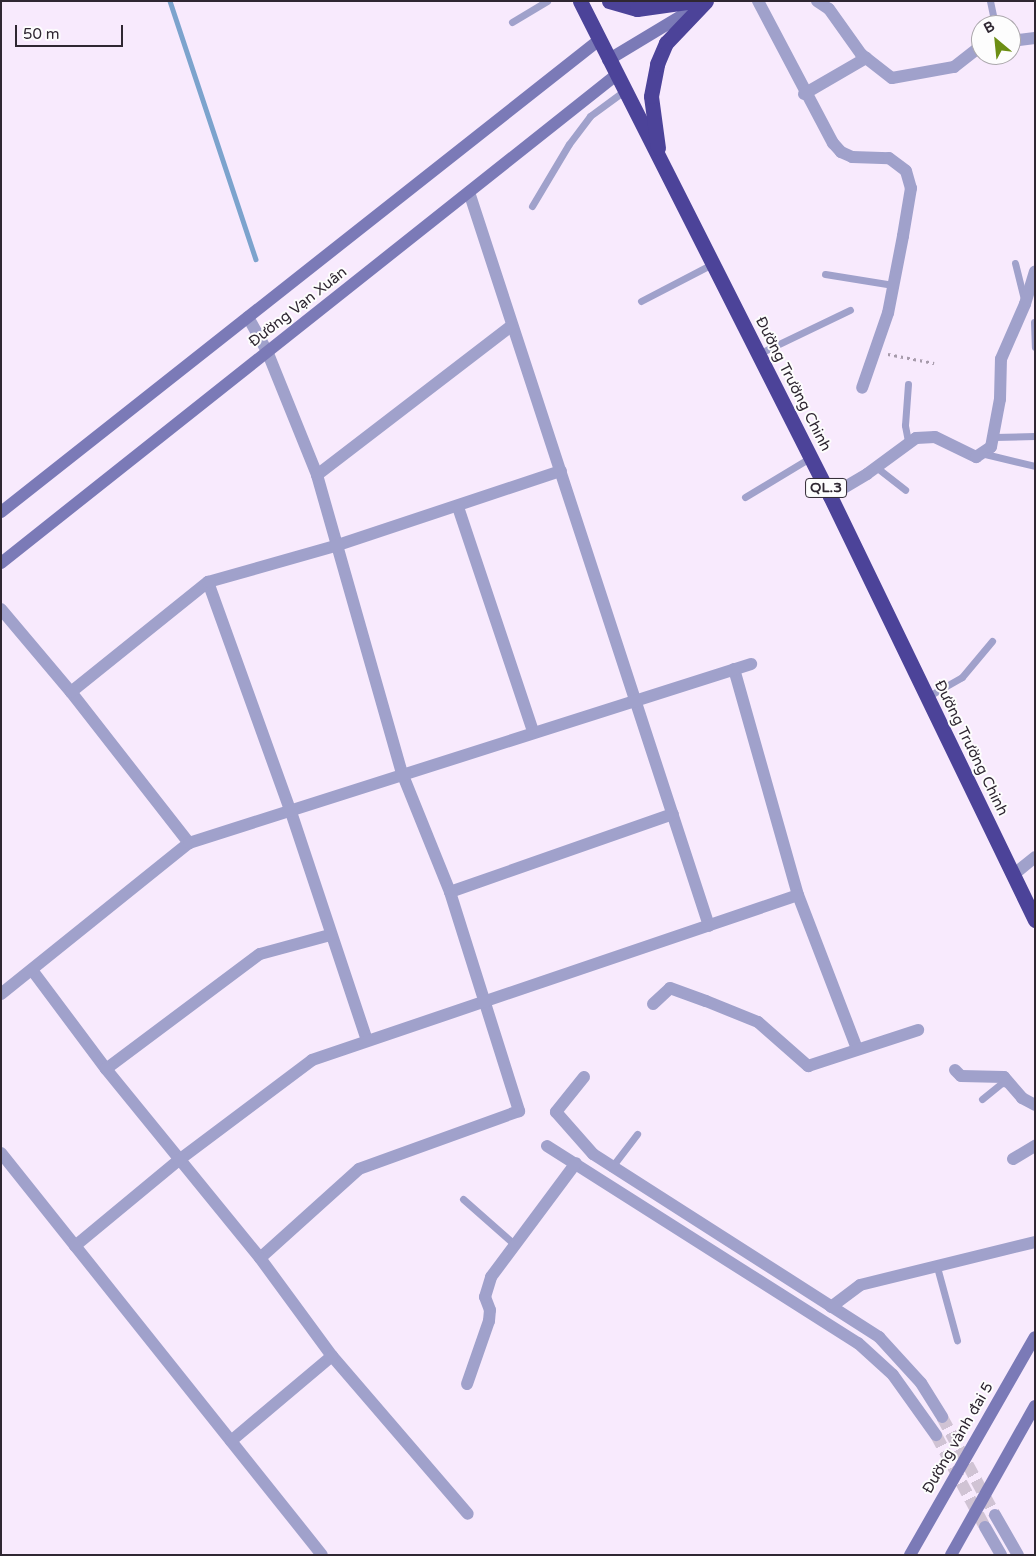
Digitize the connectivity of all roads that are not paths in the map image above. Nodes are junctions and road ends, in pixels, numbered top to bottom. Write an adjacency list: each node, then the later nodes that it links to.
1 (548, 1): 10 (lane)
2 (580, 1): 13 (highway, Đường Trường Chinh / QL.3)
3 (609, 1): 4 (highway)
4 (695, 1)
5 (705, 1): 16 (street); 20 (highway)
6 (758, 1): 19 (street)
7 (990, 1): 9 (lane)
8 (824, 2): 15 (street)
9 (993, 15)
10 (512, 22)
11 (1035, 38): 12 (street)
12 (1021, 39)
13 (599, 40): 16 (highway, Đường Trường Chinh / QL.3); 31 (street, Đường Vạn Xuân)
14 (971, 54): 15 (street)
15 (866, 58): 19 (street)
16 (608, 60): 17 (highway, Đường Trường Chinh / QL.3)
17 (616, 76): 18 (highway, Đường Trường Chinh / QL.3); 21 (street, Đường Vạn Xuân)
18 (624, 91): 20 (highway, Đường Trường Chinh / QL.3); 22 (lane)
19 (804, 94): 27 (street)
20 (661, 164): 24 (highway, Đường Trường Chinh / QL.3)
21 (469, 192): 33 (street); 35 (street, Đường Vạn Xuân)
22 (532, 206)
23 (1015, 263): 29 (lane)
24 (712, 264): 28 (lane); 36 (highway, Đường Trường Chinh / QL.3)
25 (1035, 272): 29 (street)
26 (825, 274): 27 (lane)
27 (893, 285): 38 (street)
28 (641, 302)
29 (1023, 308): 32 (lane); 40 (street)
30 (850, 310): 36 (lane)
31 (248, 317): 35 (street); 52 (street, Đường Vạn Xuân)
32 (1035, 322): 34 (lane)
33 (510, 327): 46 (street); 47 (street)
34 (1035, 347)
35 (268, 352): 47 (street); 54 (street, Đường Vạn Xuân)
36 (758, 354): 43 (highway, Đường Trường Chinh / QL.3)
37 (908, 384): 41 (lane)
38 (862, 388)
39 (1035, 436): 40 (lane)
40 (994, 437): 42 (street)
41 (908, 441): 42 (street); 45 (street)
42 (985, 454): 44 (lane)
43 (810, 458): 49 (highway, Đường Trường Chinh / QL.3); 50 (lane)
44 (1035, 466)
45 (876, 467): 48 (lane); 49 (street)
46 (560, 471): 51 (street); 62 (street)
47 (317, 475): 53 (street)
48 (905, 490)
49 (830, 496): 61 (highway, Đường Trường Chinh / QL.3)
50 (745, 497)
51 (458, 507): 53 (street); 63 (street)
52 (1, 512)
53 (335, 546): 55 (street); 64 (street)
54 (1, 563)
55 (208, 582): 60 (street); 65 (street)
56 (1, 609): 60 (street)
57 (992, 641): 61 (lane)
58 (751, 664): 59 (street)
59 (734, 669): 62 (street); 71 (street)
60 (71, 692): 67 (street)
61 (927, 697): 69 (highway, Đường Trường Chinh / QL.3)
62 (633, 701): 63 (street); 66 (street)
63 (533, 731): 64 (street)
64 (402, 773): 65 (street); 70 (street)
65 (292, 812): 67 (street); 74 (street)
66 (673, 814): 70 (street); 73 (street)
67 (189, 843): 75 (street)
68 (1035, 857): 69 (street)
69 (1013, 875): 72 (highway, Đường Trường Chinh / QL.3)
70 (450, 892): 77 (street)
71 (798, 895): 73 (street); 81 (street)
72 (1035, 920)
73 (709, 926): 77 (street)
74 (330, 936): 80 (street); 82 (street)
75 (32, 970): 76 (street); 82 (street)
76 (1, 994)
77 (483, 1004): 80 (street); 100 (street)
78 (654, 1004): 81 (street)
79 (918, 1030): 81 (street)
80 (366, 1040): 93 (street)
81 (857, 1049)
82 (106, 1069): 93 (street)
83 (954, 1070): 85 (street)
84 (584, 1077): 95 (street)
85 (1011, 1084): 86 (lane); 87 (street)
86 (982, 1099)
87 (1035, 1105)
88 (637, 1134): 95 (lane)
89 (547, 1146): 94 (street)
90 (1035, 1146): 92 (street)
91 (1, 1153): 99 (street)
92 (1013, 1159)
93 (179, 1160): 99 (street); 100 (street)
94 (576, 1163): 98 (street); 109 (street)
95 (611, 1168): 102 (street)
96 (463, 1200): 98 (lane)
97 (1035, 1242): 101 (street)
98 (514, 1244): 106 (street)
99 (75, 1246): 110 (street)
100 (260, 1258): 105 (street)
101 (937, 1267): 102 (street); 104 (lane)
102 (832, 1307): 108 (street)
103 (1035, 1337): 115 (street, Đường vành đai 5)
104 (958, 1340)
105 (332, 1356): 110 (street); 111 (street)
106 (467, 1384)
107 (1035, 1406): 116 (street)
108 (942, 1417)
109 (936, 1435)
110 (231, 1441): 114 (street)
111 (468, 1514)
112 (995, 1515): 118 (street)
113 (985, 1527): 117 (street)
114 (322, 1555)
115 (910, 1555)
116 (950, 1555)
117 (1001, 1555)
118 (1018, 1555)

